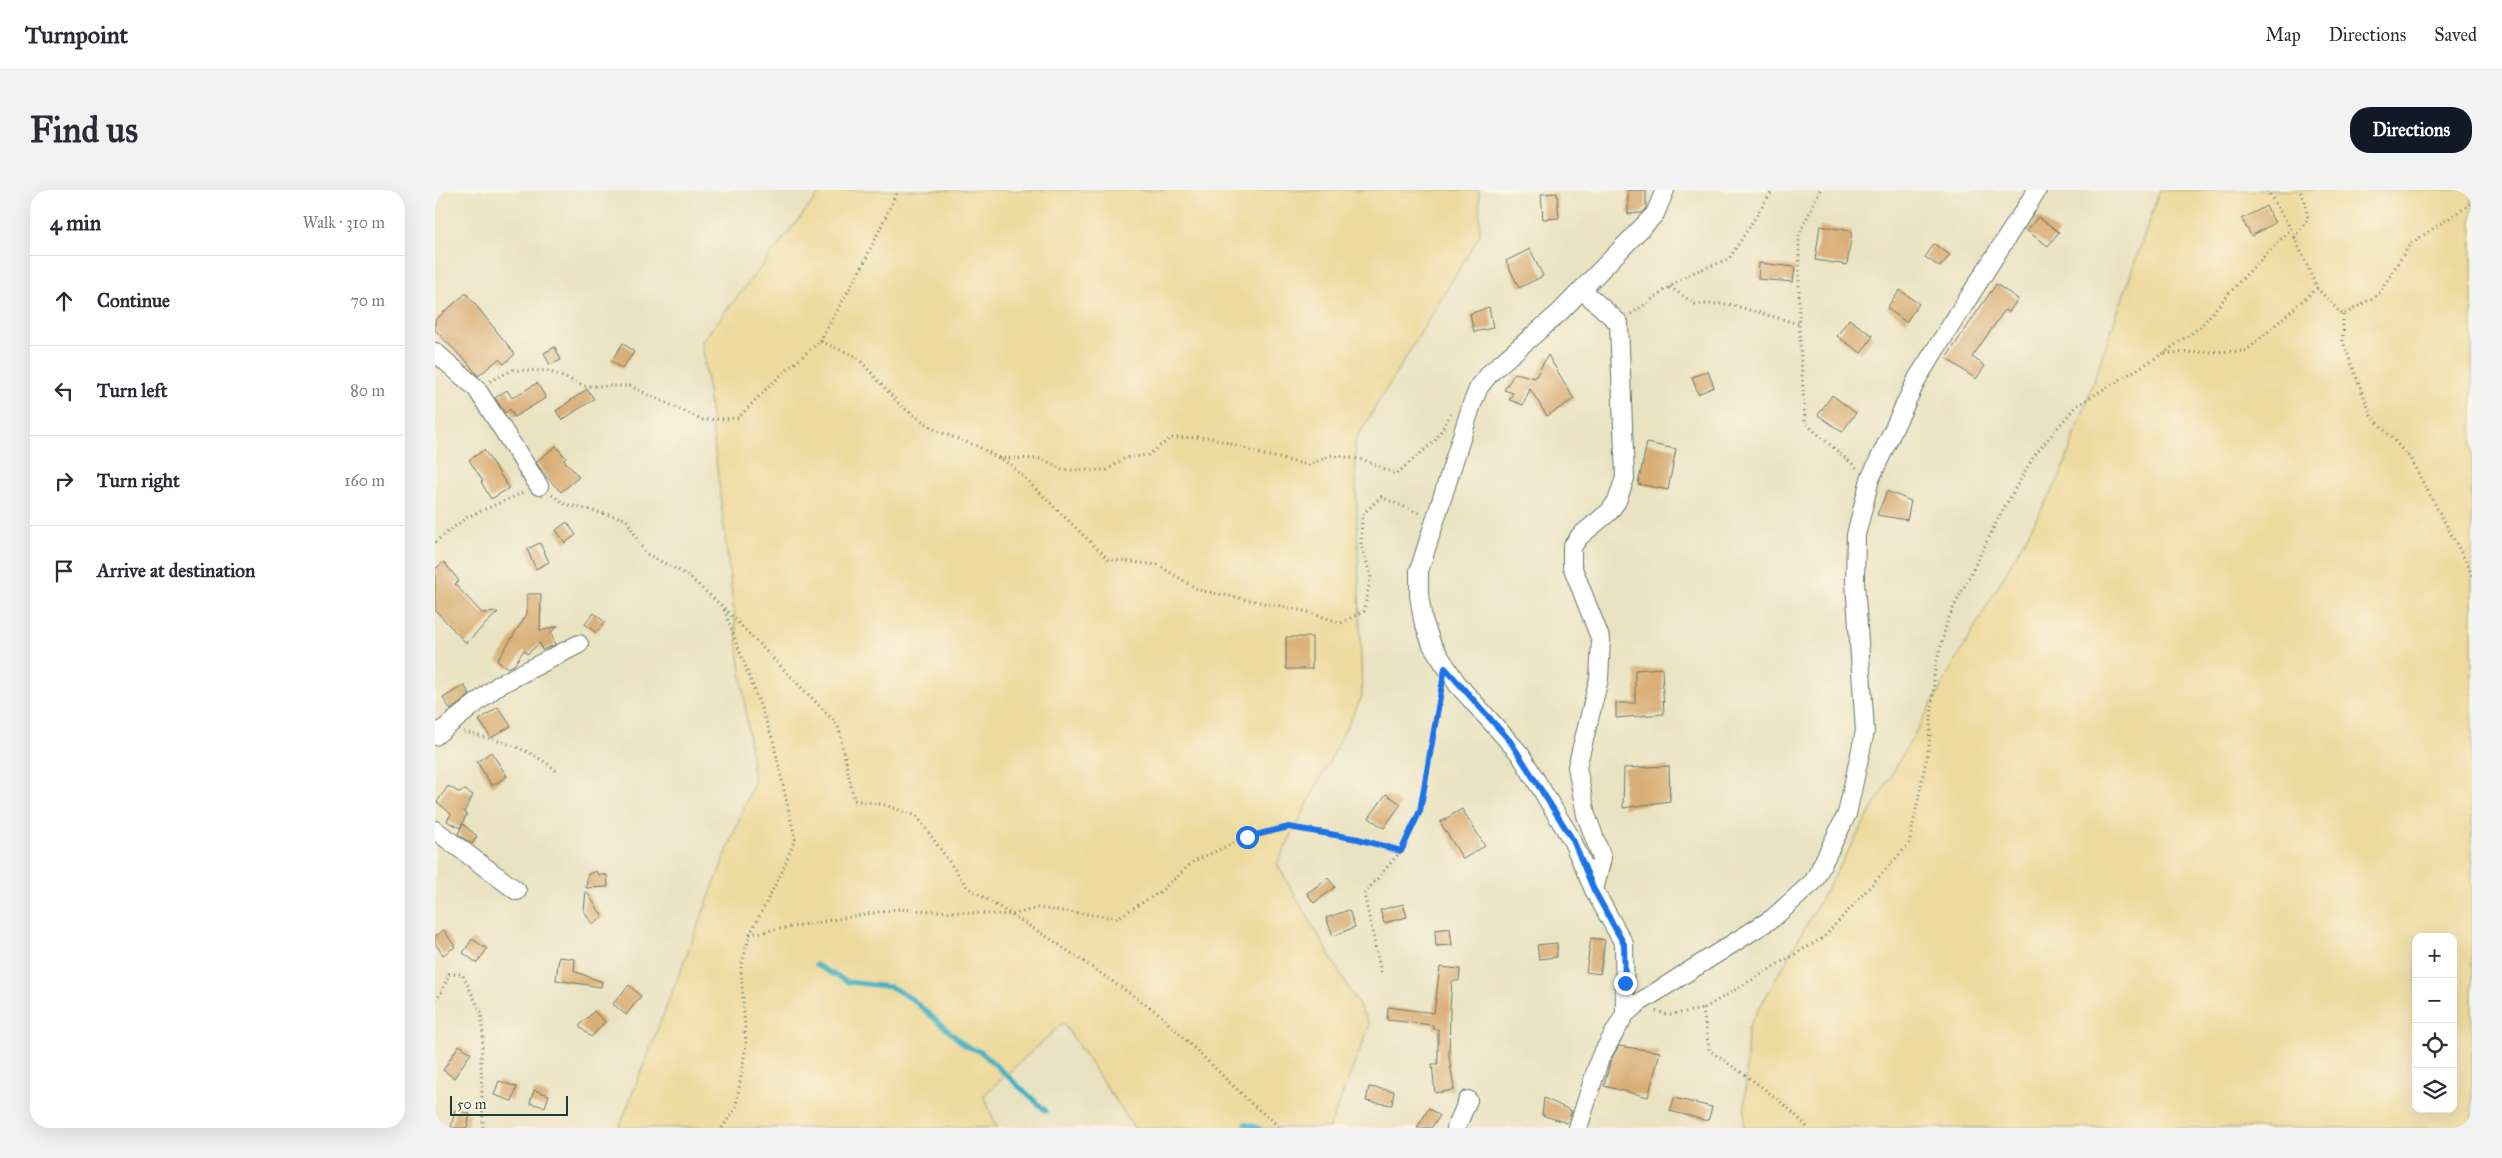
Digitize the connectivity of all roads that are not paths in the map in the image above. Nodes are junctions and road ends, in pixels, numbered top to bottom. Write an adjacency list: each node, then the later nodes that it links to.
1 (1665, 190): 3 (street)
2 (2037, 190): 11 (street)
3 (1582, 290): 9 (street); 9 (street)
4 (435, 352): 5 (street)
5 (539, 486)
6 (579, 644): 7 (street)
7 (441, 732)
8 (438, 834): 10 (street)
9 (1594, 890): 11 (street)
10 (517, 891)
11 (1631, 1009): 14 (street)
12 (1468, 1100): 13 (street)
13 (1456, 1128)
14 (1578, 1128)

